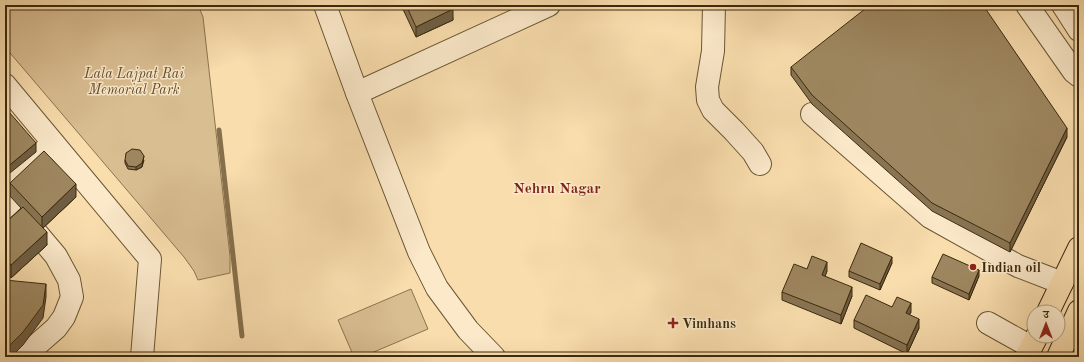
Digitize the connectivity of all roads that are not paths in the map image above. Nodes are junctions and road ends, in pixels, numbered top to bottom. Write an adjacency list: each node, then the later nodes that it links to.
1 (325, 5): 9 (street)
2 (549, 5): 9 (street)
3 (714, 5): 12 (street)
4 (1027, 5): 7 (street)
5 (1063, 5): 6 (street)
6 (1079, 30)
7 (1079, 76)
8 (5, 86): 11 (street)
9 (357, 93): 23 (street)
10 (812, 114): 16 (street)
11 (53, 143): 13 (street); 22 (street)
12 (760, 164)
13 (5, 185)
14 (5, 193): 21 (street)
15 (1079, 248): 16 (main road)
16 (1062, 283): 17 (main road)
17 (1052, 304)
18 (1079, 311): 24 (main road)
19 (988, 323): 20 (street)
20 (1032, 347)
21 (23, 357)
22 (142, 357)
23 (494, 357)
24 (1058, 357)

